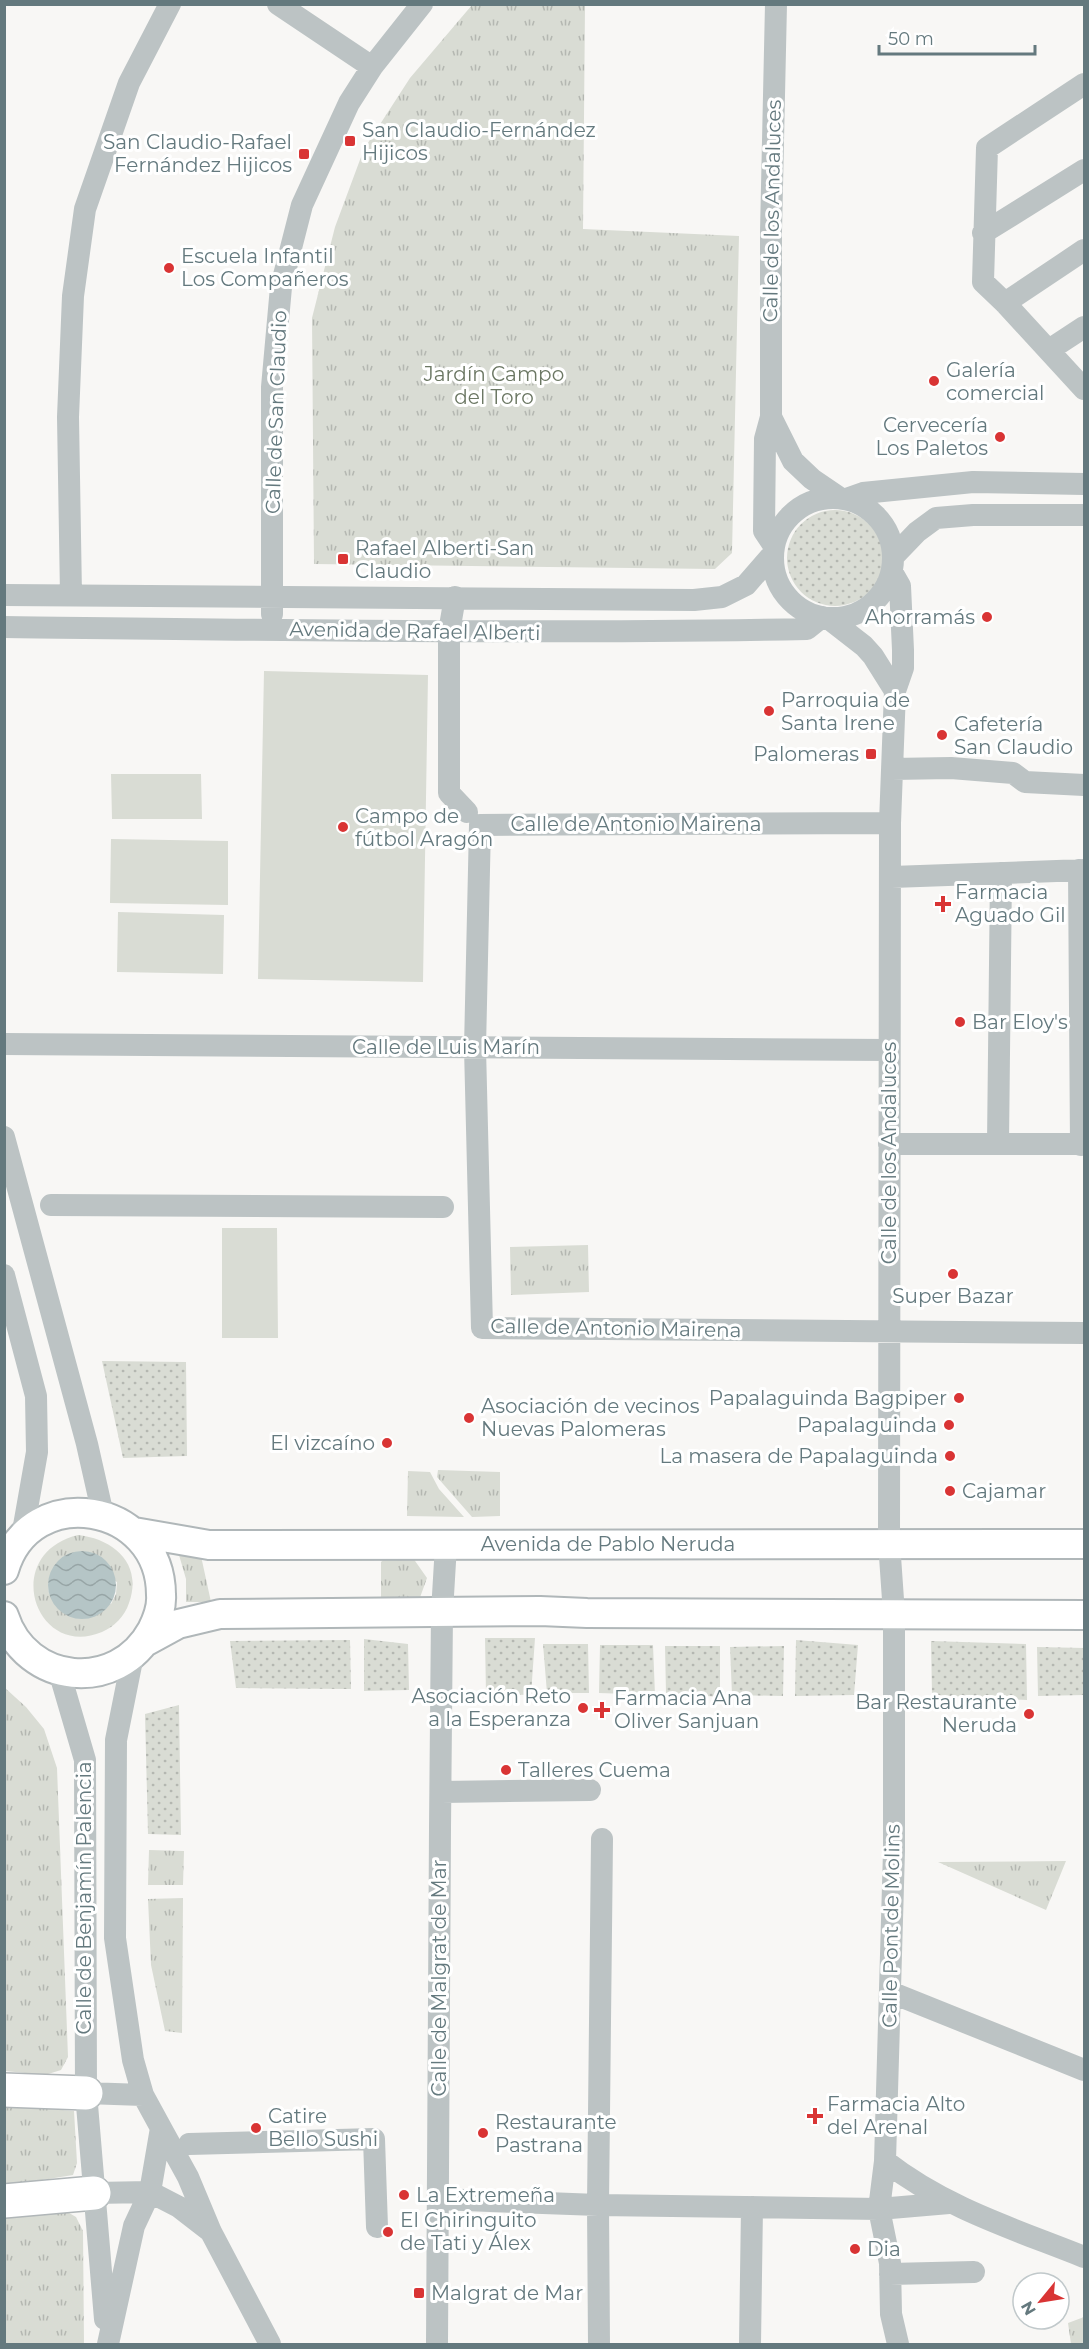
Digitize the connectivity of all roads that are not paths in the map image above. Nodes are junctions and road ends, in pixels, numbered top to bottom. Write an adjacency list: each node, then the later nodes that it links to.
1 (170, 4): 20 (street)
2 (278, 4): 5 (street)
3 (422, 4): 5 (street, Calle de San Claudio)
4 (776, 4): 14 (street, Calle de los Andaluces)
5 (372, 67): 23 (street, Calle de San Claudio)
6 (1084, 84): 8 (street)
7 (1084, 170): 8 (street)
8 (983, 233): 10 (street)
9 (1084, 250): 10 (street)
10 (1005, 303): 12 (street)
11 (1084, 327): 12 (street)
12 (1049, 350): 13 (street)
13 (1084, 388)
14 (771, 417): 16 (street, Calle de los Andaluces); 18 (street, Calle de los Andaluces)
15 (1084, 484): 16 (street)
16 (843, 498): 18 (street); 19 (street)
17 (1084, 515): 19 (street)
18 (773, 550): 22 (street, Avenida de Rafael Alberti); 24 (street)
19 (892, 565): 24 (street); 28 (street, Calle de los Andaluces)
20 (71, 594): 21 (street, Avenida de Rafael Alberti); 23 (street, Avenida de Rafael Alberti)
21 (4, 595)
22 (456, 597): 23 (street, Avenida de Rafael Alberti); 27 (street)
23 (272, 598): 26 (street, Calle de San Claudio)
24 (825, 618): 27 (street, Avenida de Rafael Alberti); 28 (street)
25 (4, 627): 26 (street, Avenida de Rafael Alberti)
26 (281, 629): 27 (street, Avenida de Rafael Alberti)
27 (449, 632): 31 (street)
28 (895, 691): 29 (street, Calle de los Andaluces)
29 (892, 769): 30 (street); 32 (street, Calle de los Andaluces)
30 (1084, 785)
31 (467, 812)
32 (890, 823): 35 (street, Calle de los Andaluces); 37 (street, Calle de Antonio Mairena)
33 (1082, 870): 34 (street); 42 (street)
34 (1001, 873): 35 (street); 41 (street)
35 (892, 877): 38 (street, Calle de los Andaluces)
36 (4, 1044): 37 (street, Calle de Luis Marín)
37 (475, 1048): 38 (street, Calle de Luis Marín); 46 (street, Calle de Antonio Mairena)
38 (888, 1050): 40 (street, Calle de los Andaluces)
39 (4, 1137): 48 (street)
40 (889, 1144): 41 (street); 46 (street, Calle de los Andaluces)
41 (998, 1144): 42 (street)
42 (1083, 1144)
43 (51, 1205): 44 (street)
44 (443, 1207)
45 (4, 1275): 53 (street)
46 (890, 1333): 47 (street, Calle de Antonio Mairena); 50 (street, Calle de los Andaluces)
47 (1084, 1334)
48 (103, 1515): 49 (main road); 53 (main road)
49 (134, 1532): 52 (main road, Avenida de Pablo Neruda); 59 (main road)
50 (889, 1542): 51 (main road, Avenida de Pablo Neruda); 52 (main road, Avenida de Pablo Neruda); 55 (street, Calle de los Andaluces)
51 (1084, 1544)
52 (446, 1545): 54 (street, Calle de Malgrat de Mar)
53 (10, 1557)
54 (442, 1612): 55 (main road); 59 (main road); 62 (street, Calle de Malgrat de Mar)
55 (894, 1614): 56 (main road); 64 (street, Calle Pont de Molins)
56 (1084, 1615)
57 (4, 1616): 60 (main road)
58 (4, 1645): 60 (main road)
59 (139, 1649): 60 (main road); 68 (street, Calle de Benjamín Palencia)
60 (50, 1667): 67 (street, Calle de Benjamín Palencia)
61 (590, 1791): 62 (street)
62 (441, 1792): 74 (street, Calle de Malgrat de Mar)
63 (602, 1839): 77 (street)
64 (890, 1992): 65 (street); 71 (street, Calle Pont de Molins)
65 (1084, 2070)
66 (4, 2091): 67 (highway)
67 (86, 2093): 68 (street); 73 (street, Calle de Benjamín Palencia)
68 (143, 2095): 69 (street, Calle de Benjamín Palencia)
69 (161, 2128): 72 (street); 81 (street, Calle de Benjamín Palencia)
70 (189, 2144): 80 (street)
71 (885, 2161): 76 (street); 79 (street, Calle Pont de Molins)
72 (150, 2192): 73 (street, Calle de Benjamín Palencia); 81 (street, Calle de Benjamín Palencia); 85 (street)
73 (94, 2193): 75 (highway); 85 (street)
74 (438, 2199): 77 (street); 87 (street, Calle de Malgrat de Mar)
75 (4, 2201)
76 (949, 2203): 79 (street); 82 (street)
77 (598, 2205): 78 (street); 88 (street)
78 (752, 2207): 79 (street); 89 (street)
79 (879, 2209): 84 (street, Calle Pont de Molins)
80 (377, 2227)
81 (211, 2232): 86 (street, Calle de Benjamín Palencia)
82 (1084, 2257)
83 (974, 2272): 84 (street)
84 (890, 2274): 90 (street, Calle Pont de Molins)
85 (108, 2344)
86 (270, 2344)
87 (437, 2344)
88 (599, 2344)
89 (750, 2344)
90 (898, 2344)

